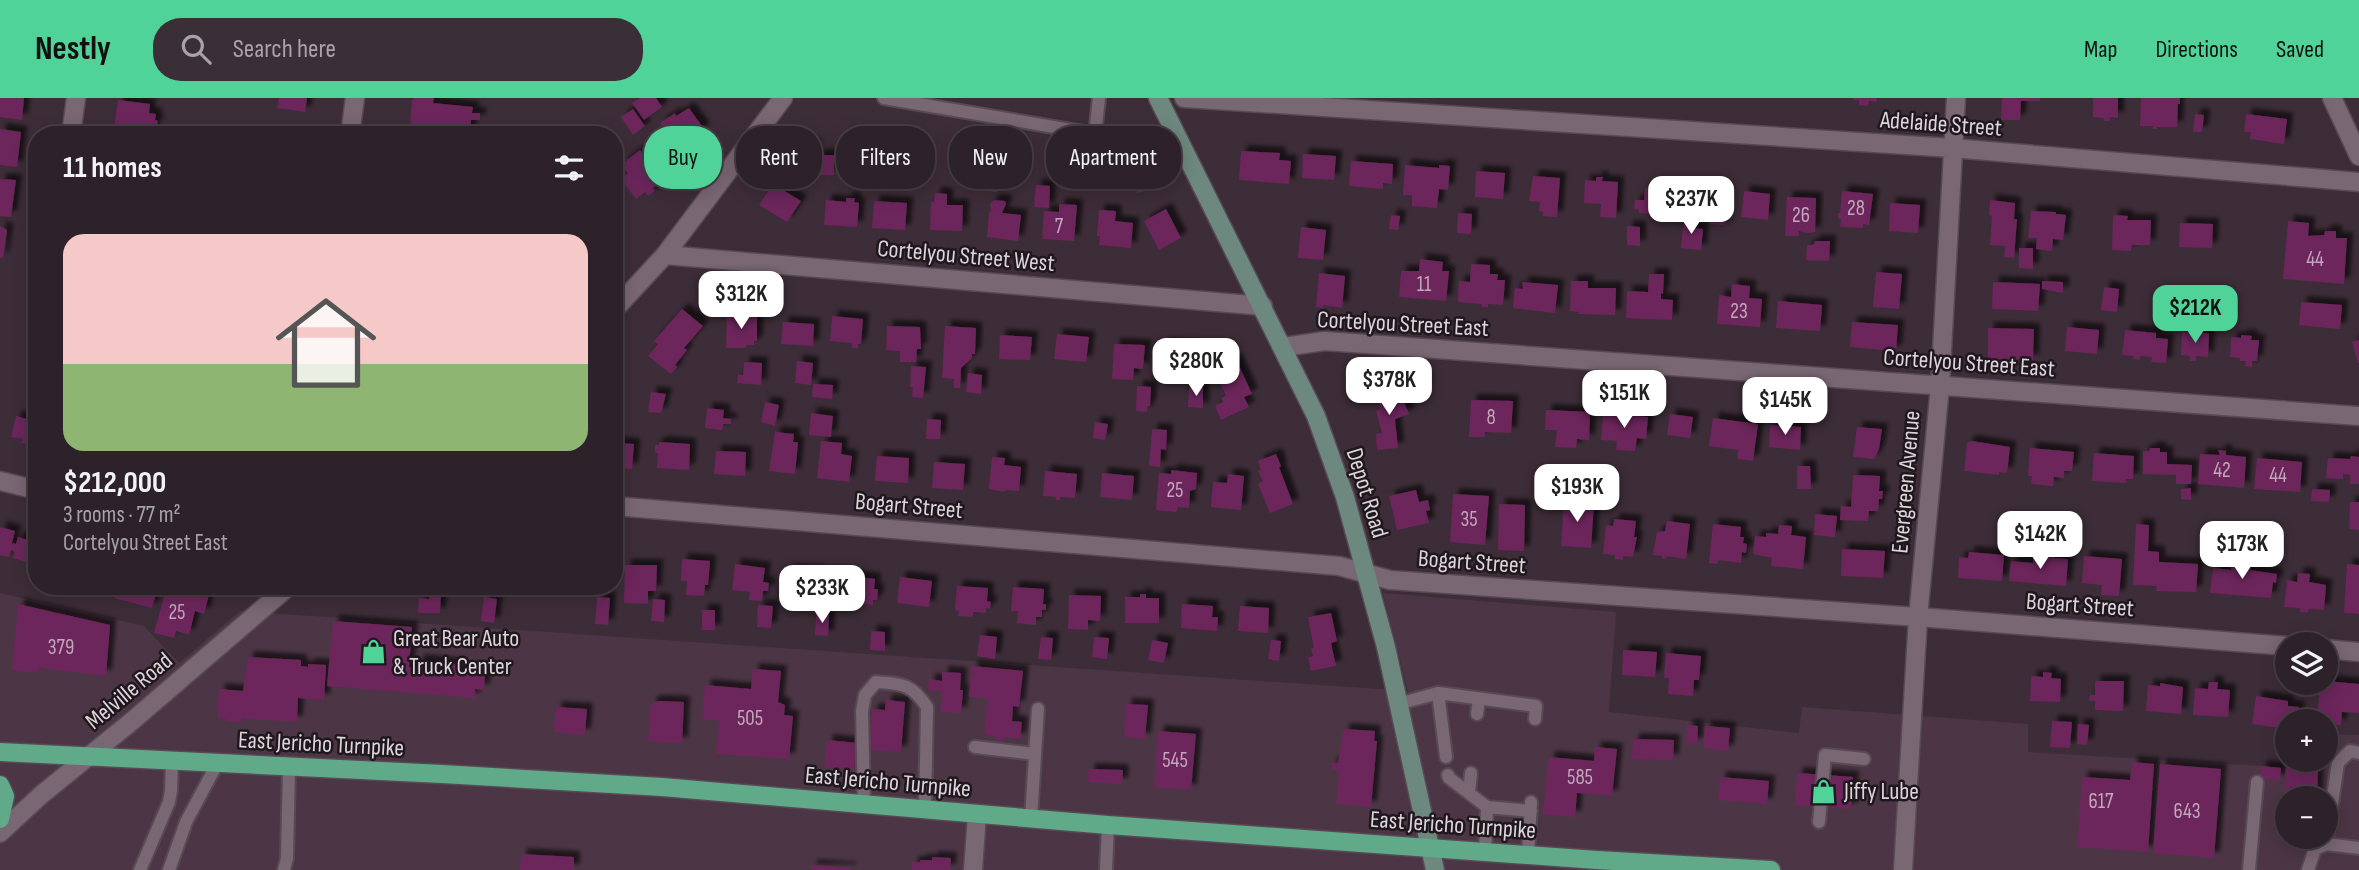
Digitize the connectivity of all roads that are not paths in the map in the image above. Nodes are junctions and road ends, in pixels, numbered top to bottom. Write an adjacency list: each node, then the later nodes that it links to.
1 (76, 98): 10 (street)
2 (355, 98): 11 (street)
3 (783, 98): 15 (street)
4 (884, 98): 5 (lane)
5 (1099, 98)
6 (1164, 98): 17 (street, Depot Road)
7 (1184, 98): 12 (street, Adelaide Street)
8 (1956, 98): 12 (street, Evergreen Avenue)
9 (2332, 98): 13 (street)
10 (72, 126)
11 (351, 126)
12 (1952, 148): 14 (street, Adelaide Street); 19 (street, Evergreen Avenue)
13 (2359, 156)
14 (2359, 182)
15 (665, 255): 16 (street); 17 (street, Cortelyou Street West)
16 (623, 300)
17 (1263, 306): 18 (street, Depot Road)
18 (1283, 347): 19 (street, Cortelyou Street East); 24 (street, Depot Road)
19 (1940, 386): 20 (street, Cortelyou Street East); 26 (street, Evergreen Avenue)
20 (2359, 415)
21 (0, 481): 22 (street)
22 (28, 488)
23 (623, 507): 24 (street, Bogart Street)
24 (1366, 573): 26 (street, Bogart Street); 33 (street, Depot Road)
25 (278, 595): 42 (street, Melville Road)
26 (1918, 617): 27 (street, Bogart Street); 78 (street, Evergreen Avenue)
27 (2275, 645)
28 (2338, 650): 29 (street)
29 (2359, 652)
30 (1438, 693): 31 (lane); 33 (lane); 43 (lane)
31 (1479, 699): 32 (lane); 35 (lane)
32 (1508, 703): 36 (lane); 37 (lane)
33 (1398, 704): 64 (street, Depot Road)
34 (1038, 709): 41 (lane)
35 (1477, 714)
36 (1507, 717)
37 (1535, 719)
38 (975, 747): 41 (lane)
39 (0, 752): 42 (main road, East Jericho Turnpike)
40 (2359, 753): 52 (lane)
41 (1035, 754): 58 (lane)
42 (88, 757): 45 (main road, East Jericho Turnpike); 62 (street, Melville Road)
43 (1446, 757)
44 (1864, 759): 60 (lane)
45 (172, 762): 46 (main road, East Jericho Turnpike); 71 (lane)
46 (217, 764): 47 (main road, East Jericho Turnpike); 72 (lane)
47 (289, 768): 54 (main road, East Jericho Turnpike); 73 (lane)
48 (1471, 773): 53 (lane)
49 (1448, 775): 53 (lane)
50 (2256, 782): 79 (lane)
51 (0, 785): 59 (main road)
52 (2335, 786)
53 (1469, 793): 55 (lane)
54 (864, 805): 56 (main road, East Jericho Turnpike); 56 (lane)
55 (1487, 807): 67 (lane); 68 (lane)
56 (925, 810): 57 (main road, East Jericho Turnpike)
57 (977, 814): 58 (main road, East Jericho Turnpike); 74 (street)
58 (1031, 818): 61 (main road, East Jericho Turnpike)
59 (0, 819)
60 (1819, 822)
61 (1108, 825): 64 (main road, East Jericho Turnpike); 75 (lane)
62 (0, 833)
63 (2338, 845): 65 (lane)
64 (1430, 848): 67 (main road, East Jericho Turnpike); 76 (street, Depot Road)
65 (2359, 848)
66 (2315, 849): 80 (lane)
67 (1485, 852): 68 (main road, East Jericho Turnpike)
68 (1528, 855): 69 (main road, East Jericho Turnpike)
69 (1597, 865): 70 (main road, East Jericho Turnpike)
70 (1630, 866): 77 (main road, East Jericho Turnpike)
71 (140, 870)
72 (169, 870)
73 (284, 870)
74 (974, 870)
75 (1106, 870)
76 (1436, 870)
77 (1771, 870)
78 (1903, 870)
79 (2249, 870)
80 (2308, 870)

